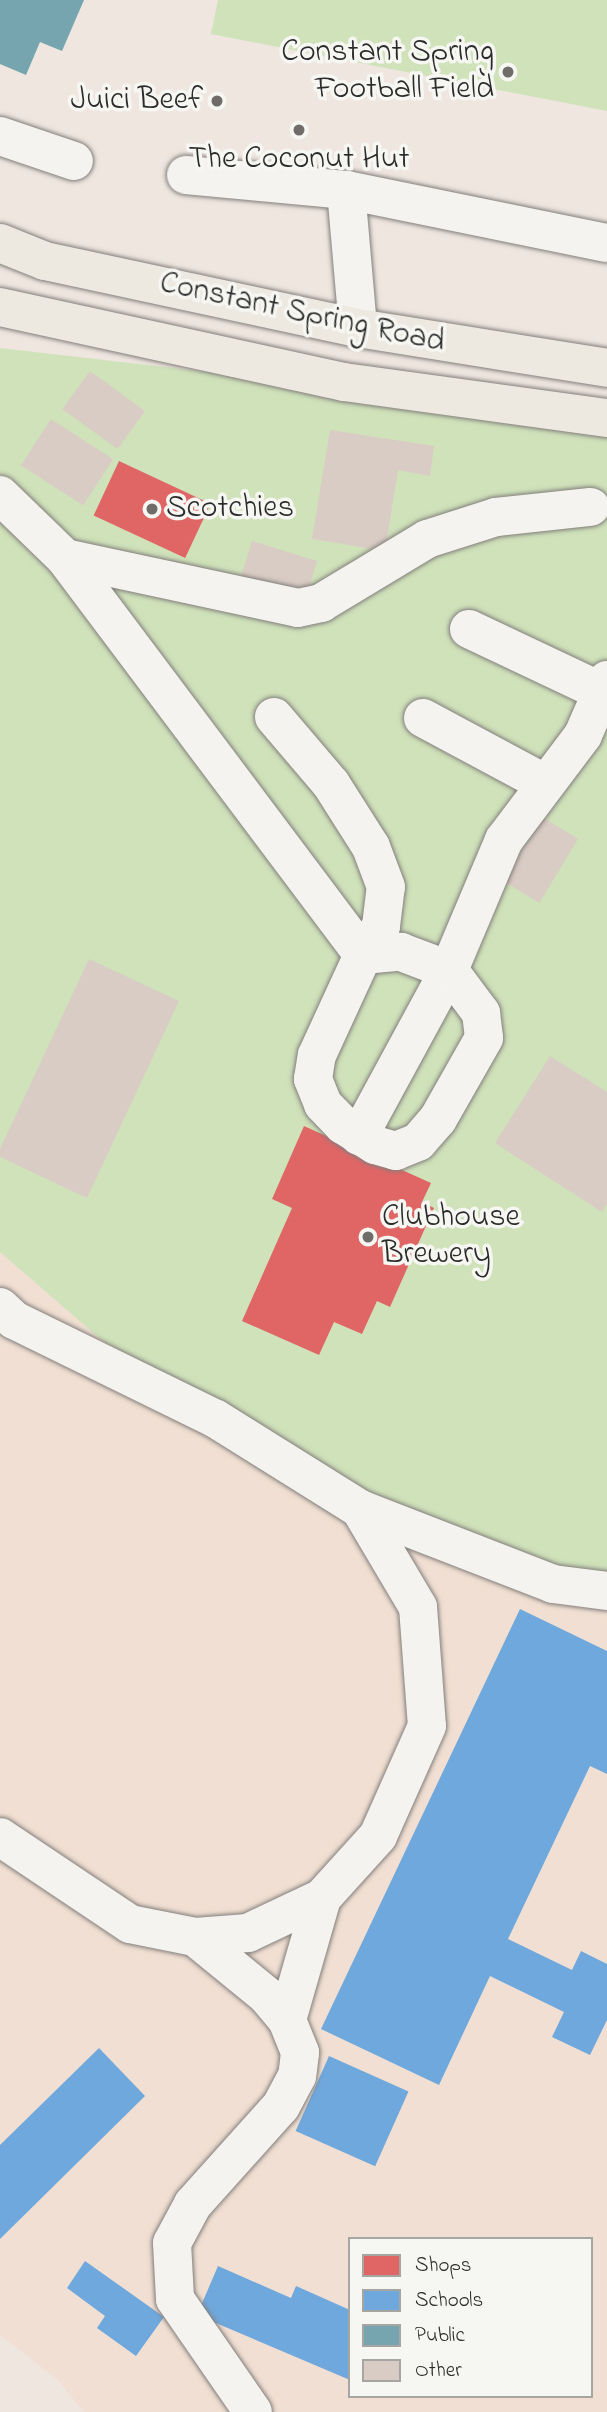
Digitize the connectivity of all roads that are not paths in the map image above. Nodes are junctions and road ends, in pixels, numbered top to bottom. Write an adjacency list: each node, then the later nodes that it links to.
1 (0, 136): 2 (street)
2 (74, 161)
3 (186, 175): 4 (street)
4 (346, 190): 6 (street); 8 (street)
5 (0, 243): 8 (main road, Constant Spring Road)
6 (607, 243)
7 (0, 307): 10 (main road, Constant Spring Road)
8 (358, 328): 9 (main road, Constant Spring Road)
9 (607, 368)
10 (607, 418)
11 (0, 495): 13 (street)
12 (590, 507): 13 (street)
13 (65, 558): 19 (street)
14 (469, 629): 15 (street)
15 (603, 686): 18 (street)
16 (274, 717): 19 (street)
17 (424, 719): 18 (street)
18 (544, 783): 20 (street)
19 (363, 955): 20 (street); 21 (street)
20 (449, 970): 21 (street); 21 (street)
21 (359, 1136)
22 (5, 1324): 23 (street)
23 (360, 1509): 24 (street); 26 (street)
24 (607, 1591)
25 (0, 1837): 27 (street)
26 (322, 1898): 27 (street); 28 (street)
27 (195, 1937): 28 (street)
28 (287, 2020): 29 (street)
29 (253, 2412)

